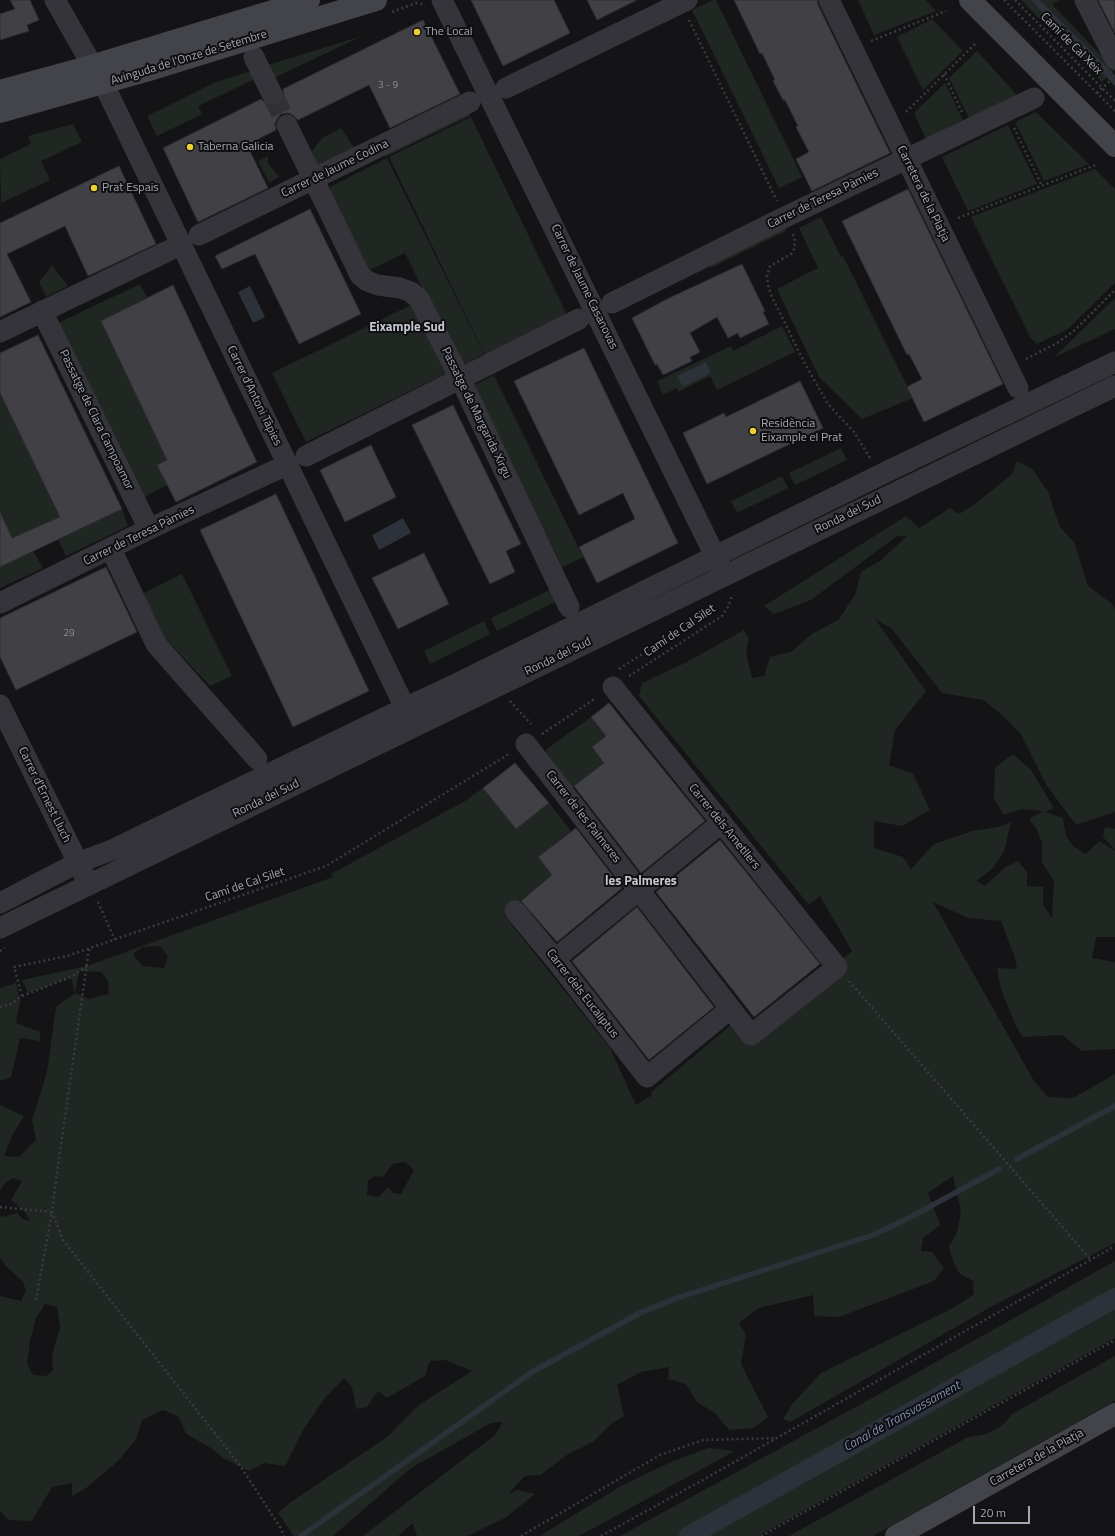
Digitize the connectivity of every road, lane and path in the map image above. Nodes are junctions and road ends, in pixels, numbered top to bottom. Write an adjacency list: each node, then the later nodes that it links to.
1 (55, 0): 18 (street, Carrer d'Antoni Tàpies)
2 (309, 0): 18 (main road, Avinguda de l'Onze de Setembre)
3 (829, 0): 13 (street, Carretera de la Platja)
4 (970, 0): 36 (main road)
5 (1004, 0): 20 (path)
6 (1015, 0): 17 (path, Camí de Cal Xeix)
7 (1085, 0): 15 (street)
8 (684, 2): 22 (street); 41 (path)
9 (435, 4): 10 (path); 60 (street, Carrer de Jaume Casanovas)
10 (384, 6): 18 (main road, Avinguda de l'Onze de Setembre)
11 (946, 11): 13 (path)
12 (977, 42): 16 (path)
13 (852, 48): 34 (street, Carretera de la Platja)
14 (254, 57): 26 (street)
15 (1115, 59)
16 (944, 74): 34 (path); 35 (path)
17 (1088, 74): 20 (path); 23 (path, Camí de Cal Xeix)
18 (97, 75): 24 (main road, Avinguda de l'Onze de Setembre); 32 (main road, Avinguda de l'Onze de Setembre); 68 (street, Carrer d'Antoni Tàpies)
19 (1115, 76): 23 (path)
20 (1081, 77): 21 (path); 25 (path)
21 (1076, 80)
22 (506, 88)
23 (1102, 88): 25 (path); 28 (path, Camí de Cal Xeix)
24 (0, 91)
25 (1097, 93): 31 (path)
26 (272, 94)
27 (1034, 98): 30 (street, Carrer de Teresa Pàmies)
28 (1115, 101)
29 (470, 102): 39 (street, Carrer de Jaume Codina)
30 (1006, 111): 35 (street, Carrer de Teresa Pàmies); 40 (path)
31 (1115, 111)
32 (0, 112)
33 (287, 125): 39 (street, Passatge de Margarida Xirgu)
34 (890, 128): 37 (street, Carretera de la Platja)
35 (970, 128): 37 (street, Carrer de Teresa Pàmies)
36 (1115, 146)
37 (906, 159): 41 (street, Carrer de Teresa Pàmies); 42 (street, Carretera de la Platja)
38 (1098, 164): 40 (path)
39 (313, 179): 43 (street, Carrer de Jaume Codina); 52 (street, Passatge de Margarida Xirgu)
40 (1042, 186): 42 (path)
41 (785, 217): 46 (street, Carrer de Teresa Pàmies); 56 (path)
42 (938, 225): 51 (street, Carretera de la Platja)
43 (200, 235)
44 (170, 250): 47 (street)
45 (1115, 290): 51 (path)
46 (612, 303)
47 (42, 311): 49 (street); 58 (street, Passatge de Clara Campoamor)
48 (579, 319): 52 (street)
49 (0, 332)
50 (1115, 362): 60 (street, Ronda del Sud)
51 (1008, 367): 54 (street, Carretera de la Platja)
52 (460, 378): 55 (street); 64 (street, Passatge de Margarida Xirgu)
53 (1115, 386): 61 (street, Ronda del Sud)
54 (1018, 388)
55 (306, 456)
56 (871, 459)
57 (278, 469): 58 (street, Carrer de Teresa Pàmies)
58 (149, 529): 59 (street, Carrer de Teresa Pàmies)
59 (111, 549): 62 (street, Carrer de Teresa Pàmies); 71 (street)
60 (716, 556): 61 (street, Carrer de Jaume Casanovas); 68 (street, Ronda del Sud)
61 (724, 575): 65 (path, Camí de Cal Silet); 69 (street, Ronda del Sud)
62 (0, 603)
63 (702, 605): 65 (path)
64 (569, 607)
65 (614, 679): 73 (street, Carrer dels Ametllers)
66 (508, 699): 70 (path)
67 (0, 705): 74 (street, Carrer d'Ernest Lluch)
68 (405, 708): 69 (street, Carrer d'Antoni Tàpies); 74 (street, Ronda del Sud)
69 (415, 727): 76 (street, Ronda del Sud)
70 (531, 737): 75 (street, Carrer de les Palmeres)
71 (257, 759)
72 (465, 781): 80 (path, Camí de Cal Silet)
73 (721, 823): 75 (street); 84 (street, Carrer dels Ametllers)
74 (77, 863): 76 (street, Carrer d'Ernest Lluch); 77 (street, Ronda del Sud)
75 (639, 891): 82 (street); 87 (street, Carrer de les Palmeres)
76 (94, 893): 79 (street, Ronda del Sud); 80 (path)
77 (0, 903)
78 (515, 911): 82 (street, Carrer dels Eucaliptus)
79 (0, 928)
80 (115, 940): 81 (path, Camí de Cal Silet)
81 (89, 949): 83 (path); 85 (path, Camí de Cal Silet)
82 (555, 959): 87 (street, Carrer dels Eucaliptus)
83 (87, 966): 85 (path); 89 (path)
84 (837, 967): 87 (street, Carrer de les Palmeres); 91 (path)
85 (22, 996): 86 (path)
86 (0, 1007)
87 (730, 1009)
88 (0, 1207): 89 (path)
89 (52, 1212): 92 (path); 96 (path)
90 (1115, 1246): 91 (path)
91 (1091, 1260): 95 (path)
92 (36, 1300)
93 (1115, 1340): 99 (path)
94 (1115, 1414): 100 (main road, Carretera de la Platja)
95 (776, 1438): 97 (path); 98 (path)
96 (284, 1536)
97 (521, 1536)
98 (601, 1536)
99 (761, 1536)
100 (896, 1536)

